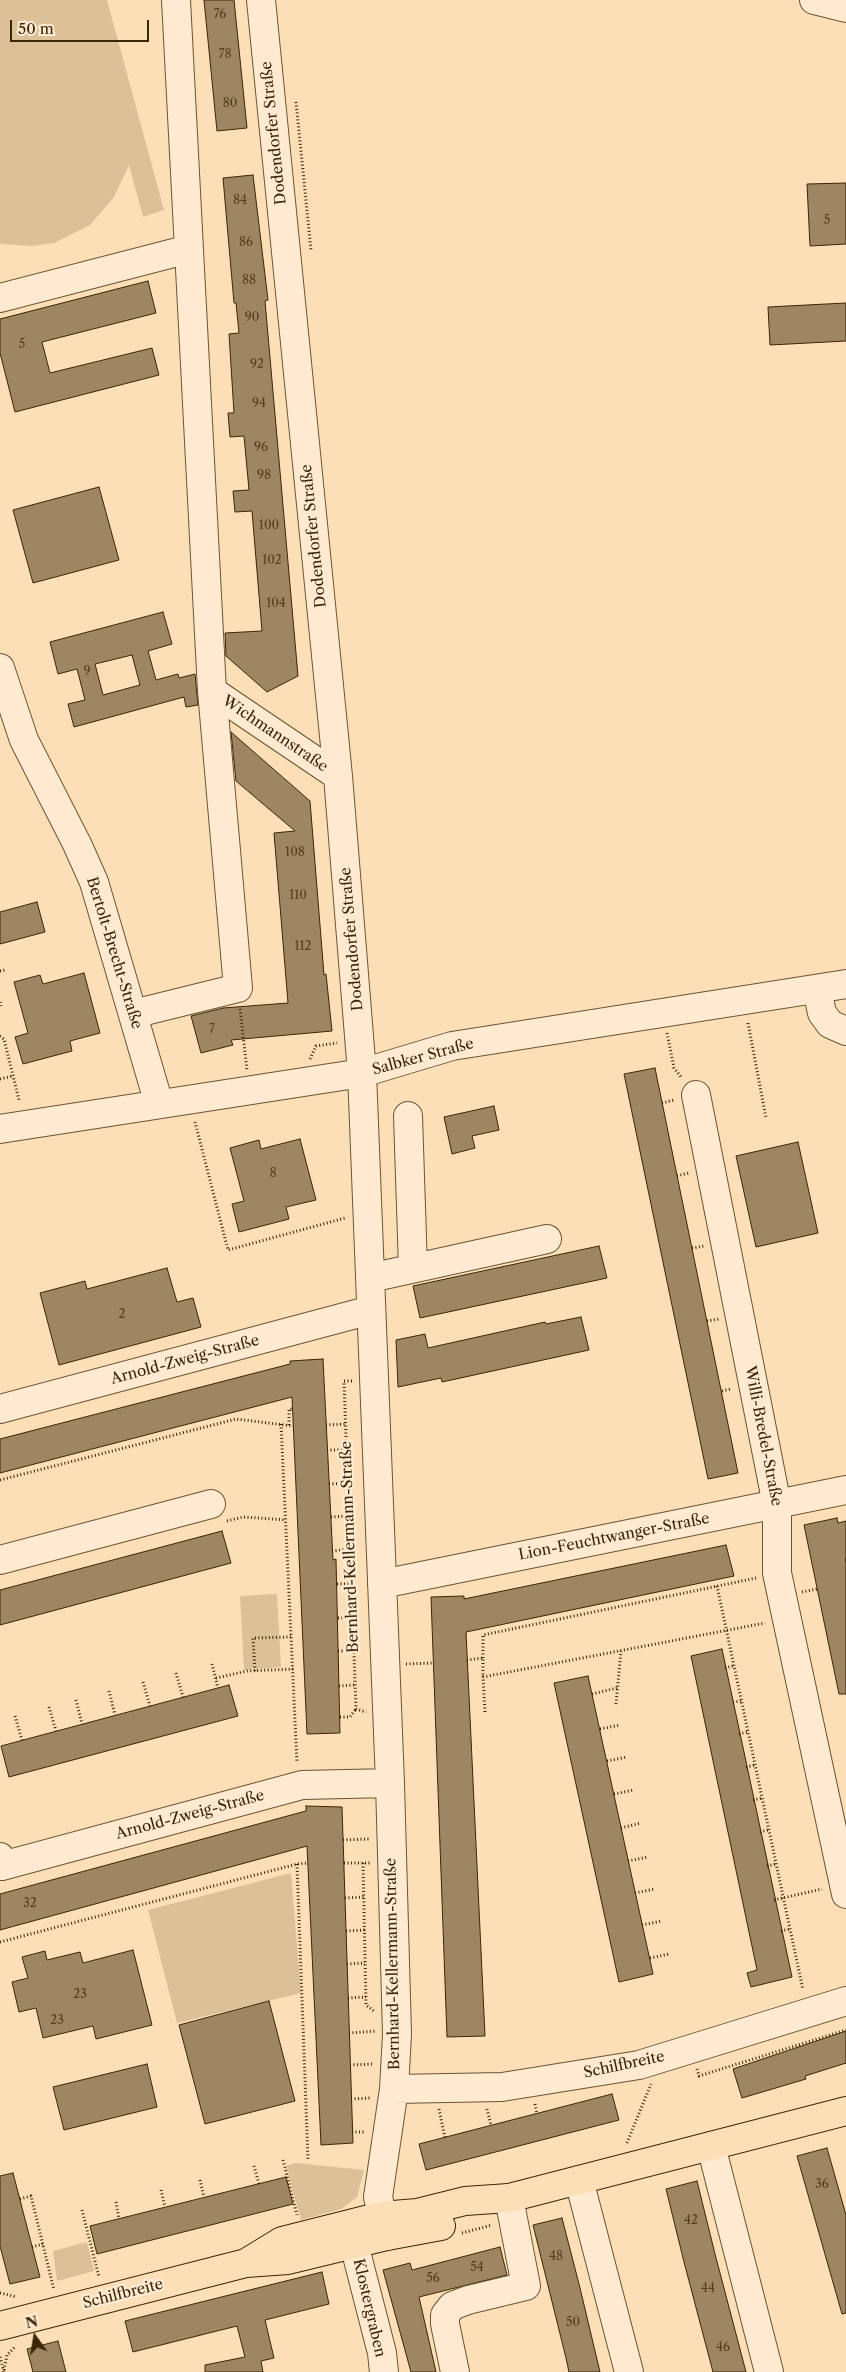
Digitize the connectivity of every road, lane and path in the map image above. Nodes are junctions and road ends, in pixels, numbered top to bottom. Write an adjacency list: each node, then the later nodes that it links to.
1 (176, 0): 5 (street)
2 (261, 0): 9 (street, Dodendorfer Straße)
3 (814, 0): 4 (street)
4 (846, 8)
5 (189, 249): 6 (street); 8 (street)
6 (0, 298)
7 (0, 668): 15 (street, Bertolt-Brecht-Straße)
8 (212, 691): 9 (street, Wichmannstraße); 13 (street)
9 (338, 776): 23 (street, Dodendorfer Straße)
10 (5, 970): 11 (path)
11 (0, 971)
12 (846, 984): 14 (street, Salbker Straße)
13 (238, 988): 15 (street); 24 (path)
14 (817, 989): 17 (street); 23 (street, Salbker Straße)
15 (133, 1014): 30 (street, Bertolt-Brecht-Straße)
16 (748, 1019): 32 (path)
17 (846, 1031)
18 (667, 1032): 22 (path)
19 (0, 1036): 25 (path)
20 (337, 1043): 21 (path)
21 (311, 1067)
22 (674, 1068)
23 (362, 1073): 29 (street, Salbker Straße); 34 (street, Bernhard-Kellermann-Straße)
24 (248, 1075)
25 (14, 1076): 26 (path); 28 (path)
26 (0, 1079)
27 (696, 1095): 52 (street, Willi-Bredel-Straße)
28 (19, 1100)
29 (189, 1100): 30 (street, Salbker Straße); 34 (path)
30 (159, 1104): 33 (street, Salbker Straße)
31 (408, 1116): 36 (street)
32 (766, 1118)
33 (0, 1129)
34 (368, 1212): 37 (street, Bernhard-Kellermann-Straße)
35 (547, 1238): 36 (street)
36 (413, 1268): 37 (street)
37 (370, 1278): 38 (street, Bernhard-Kellermann-Straße)
38 (371, 1310): 39 (street, Bernhard-Kellermann-Straße); 40 (street, Arnold-Zweig-Straße)
39 (374, 1380): 43 (path, Bernhard-Kellermann-Straße); 63 (street, Bernhard-Kellermann-Straße)
40 (0, 1409)
41 (292, 1409): 42 (path)
42 (281, 1424): 47 (path); 56 (path)
43 (346, 1424): 44 (path); 46 (path, Bernhard-Kellermann-Straße)
44 (326, 1425)
45 (327, 1450): 46 (path)
46 (346, 1450): 48 (path, Bernhard-Kellermann-Straße)
47 (0, 1480)
48 (348, 1482): 49 (path); 53 (path, Bernhard-Kellermann-Straße)
49 (329, 1484)
50 (846, 1490): 52 (street, Lion-Feuchtwanger-Straße)
51 (211, 1504): 59 (street)
52 (777, 1505): 60 (street, Willi-Bredel-Straße); 63 (street, Lion-Feuchtwanger-Straße)
53 (349, 1516): 54 (path); 58 (path, Bernhard-Kellermann-Straße)
54 (331, 1517)
55 (233, 1520): 56 (path)
56 (286, 1520): 69 (path)
57 (332, 1550): 58 (path)
58 (351, 1550): 62 (path, Bernhard-Kellermann-Straße)
59 (0, 1560)
60 (777, 1574): 64 (path); 67 (street, Willi-Bredel-Straße)
61 (337, 1584): 62 (path)
62 (352, 1584): 65 (path, Bernhard-Kellermann-Straße)
63 (382, 1584): 102 (street, Bernhard-Kellermann-Straße)
64 (716, 1586): 68 (path); 73 (path)
65 (353, 1617): 66 (path); 71 (path, Bernhard-Kellermann-Straße)
66 (338, 1618)
67 (786, 1620): 68 (path); 133 (street, Willi-Bredel-Straße)
68 (726, 1630): 72 (path); 76 (path)
69 (291, 1636): 78 (path); 79 (path)
70 (338, 1651): 71 (path)
71 (354, 1651): 84 (path, Bernhard-Kellermann-Straße)
72 (621, 1651): 81 (path); 87 (path)
73 (483, 1658): 74 (path); 81 (path)
74 (467, 1660)
75 (212, 1664): 82 (path)
76 (733, 1666): 77 (path); 92 (path)
77 (725, 1668)
78 (293, 1670): 79 (path); 115 (path)
79 (255, 1671): 82 (path)
80 (176, 1673): 90 (path)
81 (483, 1677): 98 (path)
82 (216, 1678): 86 (path)
83 (143, 1682): 95 (path)
84 (355, 1685): 85 (path); 97 (path, Bernhard-Kellermann-Straße)
85 (339, 1686)
86 (218, 1688)
87 (617, 1688): 89 (path); 94 (path)
88 (108, 1691): 99 (path)
89 (592, 1694)
90 (183, 1697)
91 (76, 1700): 103 (path)
92 (741, 1701): 93 (path); 107 (path)
93 (733, 1702)
94 (616, 1704)
95 (150, 1706)
96 (49, 1707): 106 (path)
97 (356, 1709): 101 (path); 102 (path)
98 (485, 1712)
99 (115, 1715)
100 (15, 1716): 109 (path)
101 (340, 1717)
102 (388, 1720): 114 (street, Bernhard-Kellermann-Straße)
103 (82, 1724)
104 (620, 1725): 105 (path)
105 (600, 1729)
106 (56, 1731)
107 (748, 1732): 108 (path); 112 (path)
108 (739, 1734)
109 (22, 1740)
110 (627, 1757): 111 (path)
111 (607, 1761)
112 (754, 1765): 113 (path); 118 (path)
113 (746, 1767)
114 (390, 1783): 115 (street, Arnold-Zweig-Straße); 162 (street, Bernhard-Kellermann-Straße)
115 (298, 1786): 125 (street, Arnold-Zweig-Straße)
116 (634, 1790): 117 (path)
117 (614, 1794)
118 (762, 1798): 119 (path); 122 (path)
119 (753, 1800)
120 (641, 1823): 121 (path)
121 (621, 1828)
122 (768, 1830): 123 (path); 130 (path)
123 (760, 1832)
124 (648, 1856): 126 (path)
125 (0, 1857)
126 (628, 1861)
127 (308, 1863): 129 (path)
128 (363, 1863): 135 (path)
129 (297, 1864): 145 (path); 174 (path)
130 (776, 1864): 131 (path); 137 (path)
131 (767, 1866)
132 (655, 1889): 134 (path)
133 (845, 1889): 137 (path)
134 (635, 1893)
135 (364, 1897): 136 (path); 142 (path)
136 (345, 1898)
137 (783, 1898): 138 (path); 141 (path)
138 (774, 1900)
139 (662, 1921): 140 (path)
140 (642, 1925)
141 (790, 1929): 144 (path); 153 (path)
142 (365, 1930): 143 (path); 148 (path)
143 (346, 1931)
144 (781, 1931)
145 (0, 1942)
146 (669, 1954): 147 (path)
147 (650, 1958)
148 (365, 1963): 149 (path); 150 (path)
149 (347, 1964)
150 (366, 1997): 151 (path); 154 (path)
151 (348, 1998)
152 (846, 2001): 153 (street, Schilfbreite)
153 (808, 2013): 158 (street, Schilfbreite)
154 (381, 2017)
155 (846, 2030): 161 (path)
156 (382, 2031): 157 (path)
157 (349, 2032)
158 (661, 2058): 162 (street, Schilfbreite); 171 (path)
159 (380, 2064): 160 (path)
160 (350, 2065)
161 (697, 2068)
162 (385, 2094): 163 (path); 187 (street, Bernhard-Kellermann-Straße)
163 (351, 2099)
164 (485, 2100): 167 (path)
165 (438, 2102): 170 (path)
166 (845, 2114): 172 (main road, Schilfbreite)
167 (491, 2125)
168 (372, 2131): 169 (path)
169 (352, 2132)
170 (445, 2138)
171 (626, 2146)
172 (711, 2146): 177 (main road, Schilfbreite); 204 (street)
173 (283, 2160): 188 (path)
174 (308, 2160)
175 (254, 2166): 178 (path)
176 (200, 2180): 180 (path)
177 (579, 2180): 181 (main road, Schilfbreite); 203 (street)
178 (259, 2184)
179 (161, 2190): 184 (path)
180 (204, 2197)
181 (509, 2198): 187 (main road, Schilfbreite); 202 (street)
182 (20, 2199): 189 (path)
183 (116, 2202): 186 (path)
184 (165, 2207)
185 (82, 2210): 193 (path)
186 (120, 2219)
187 (384, 2226): 188 (main road, Schilfbreite); 190 (main road, Schilfbreite)
188 (303, 2236): 192 (main road, Schilfbreite)
189 (43, 2244): 191 (path); 194 (path)
190 (354, 2244): 192 (main road, Schilfbreite); 201 (street, Klostergraben)
191 (32, 2247)
192 (246, 2263): 197 (main road, Schilfbreite)
193 (99, 2277)
194 (54, 2290)
195 (0, 2293): 196 (path)
196 (23, 2297)
197 (0, 2326)
198 (19, 2344): 200 (path)
199 (0, 2357): 200 (path)
200 (4, 2371)
201 (384, 2372)
202 (455, 2372)
203 (629, 2372)
204 (769, 2372)

